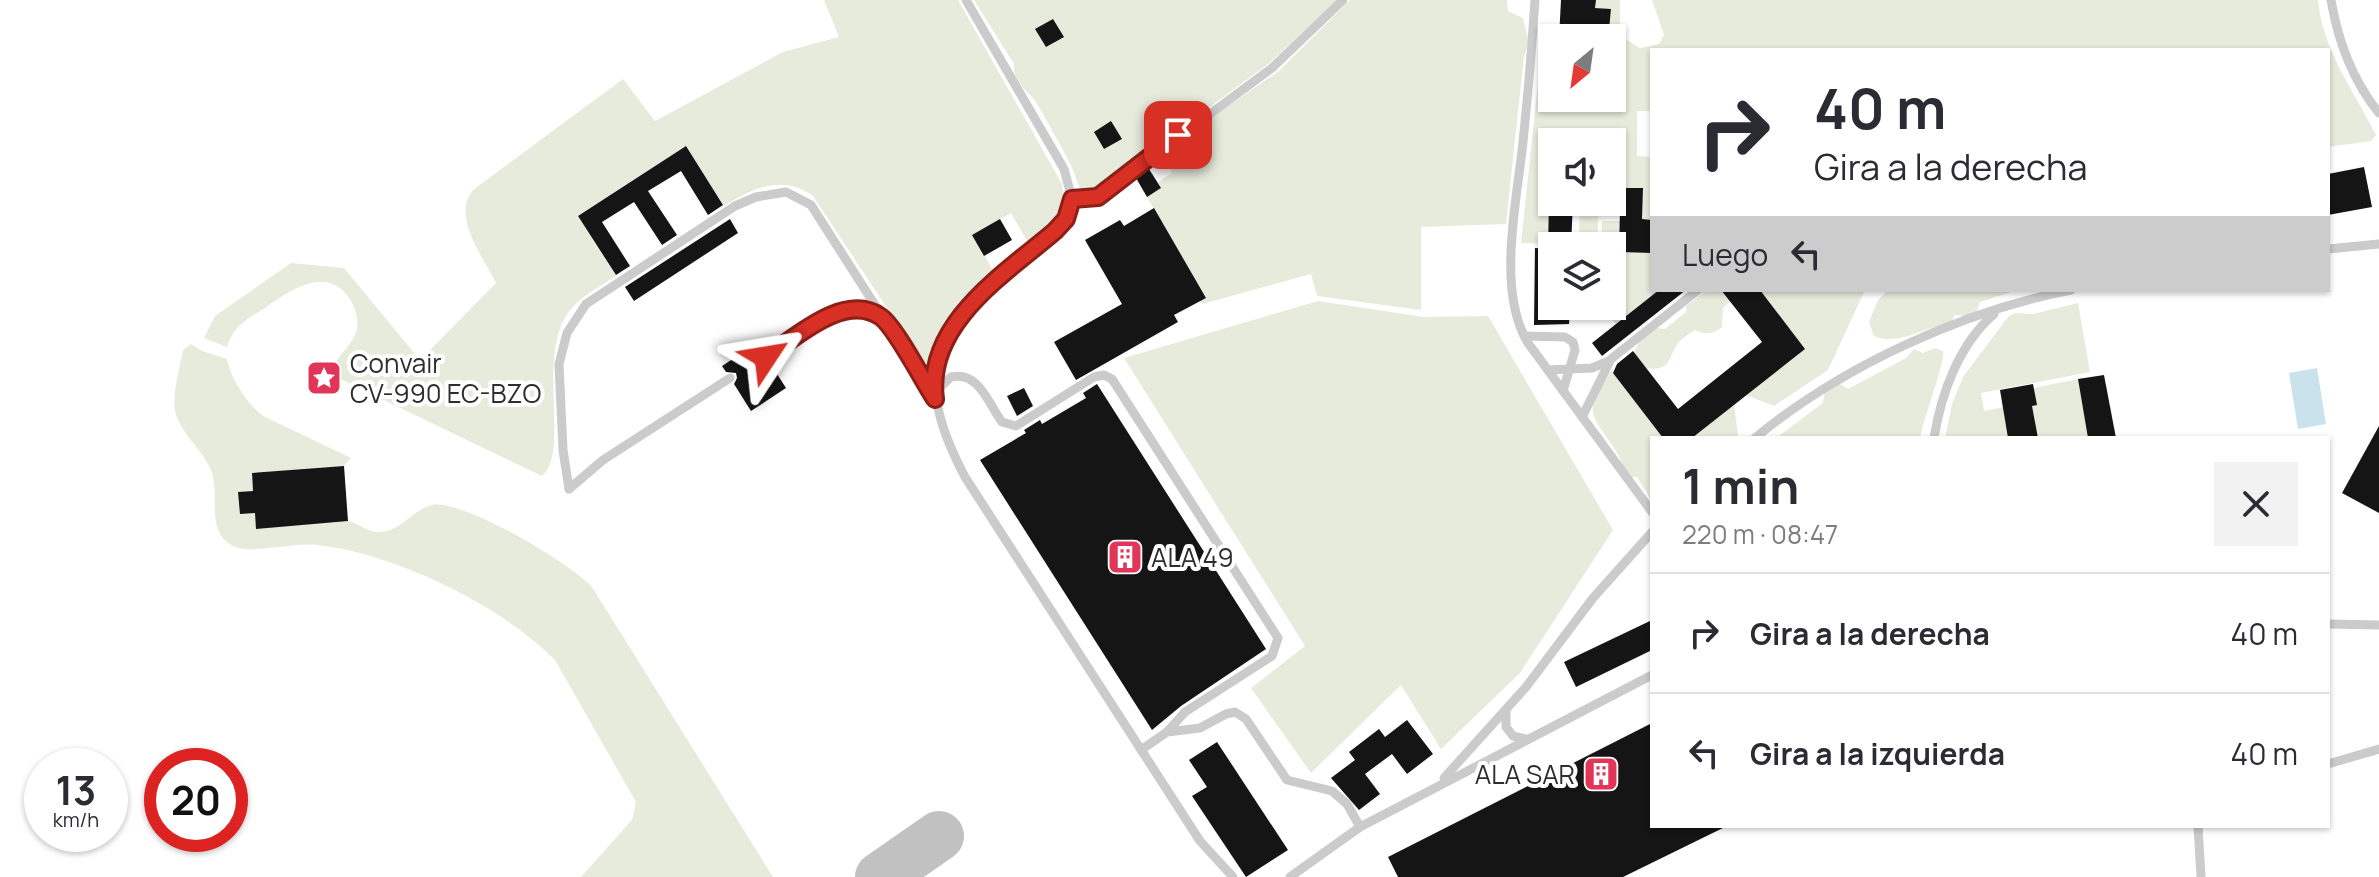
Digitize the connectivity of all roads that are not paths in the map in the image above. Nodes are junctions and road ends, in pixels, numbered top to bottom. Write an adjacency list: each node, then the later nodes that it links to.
1 (966, 0): 6 (lane)
2 (1343, 0): 6 (lane)
3 (1535, 0): 13 (lane)
4 (2331, 0): 5 (lane)
5 (2379, 113)
6 (1072, 199): 20 (lane)
7 (2379, 244): 8 (lane)
8 (2330, 249)
9 (1695, 292): 15 (lane)
10 (2064, 292): 11 (lane)
11 (1998, 310): 22 (lane); 23 (lane)
12 (884, 319): 14 (lane); 18 (lane); 20 (lane)
13 (1524, 336): 16 (lane); 17 (lane)
14 (766, 357)
15 (1611, 359): 16 (lane); 21 (lane)
16 (1569, 369): 17 (lane); 19 (lane)
17 (1548, 370): 19 (lane)
18 (730, 378)
19 (1563, 391): 21 (lane)
20 (935, 396): 30 (lane); 33 (lane)
21 (1582, 417): 24 (lane)
22 (1758, 436)
23 (1934, 436)
24 (1650, 509)
25 (1650, 534): 29 (lane)
26 (2330, 624): 27 (lane)
27 (2379, 625)
28 (1650, 676): 31 (lane)
29 (1509, 706): 31 (lane); 35 (lane)
30 (1167, 732): 33 (lane); 36 (lane)
31 (1526, 739): 35 (lane)
32 (2379, 749): 34 (lane)
33 (1141, 750): 38 (lane)
34 (2330, 763)
35 (1439, 784): 36 (lane)
36 (1360, 827): 39 (lane)
37 (2198, 828): 40 (lane)
38 (1233, 877)
39 (1290, 877)
40 (2201, 877)

